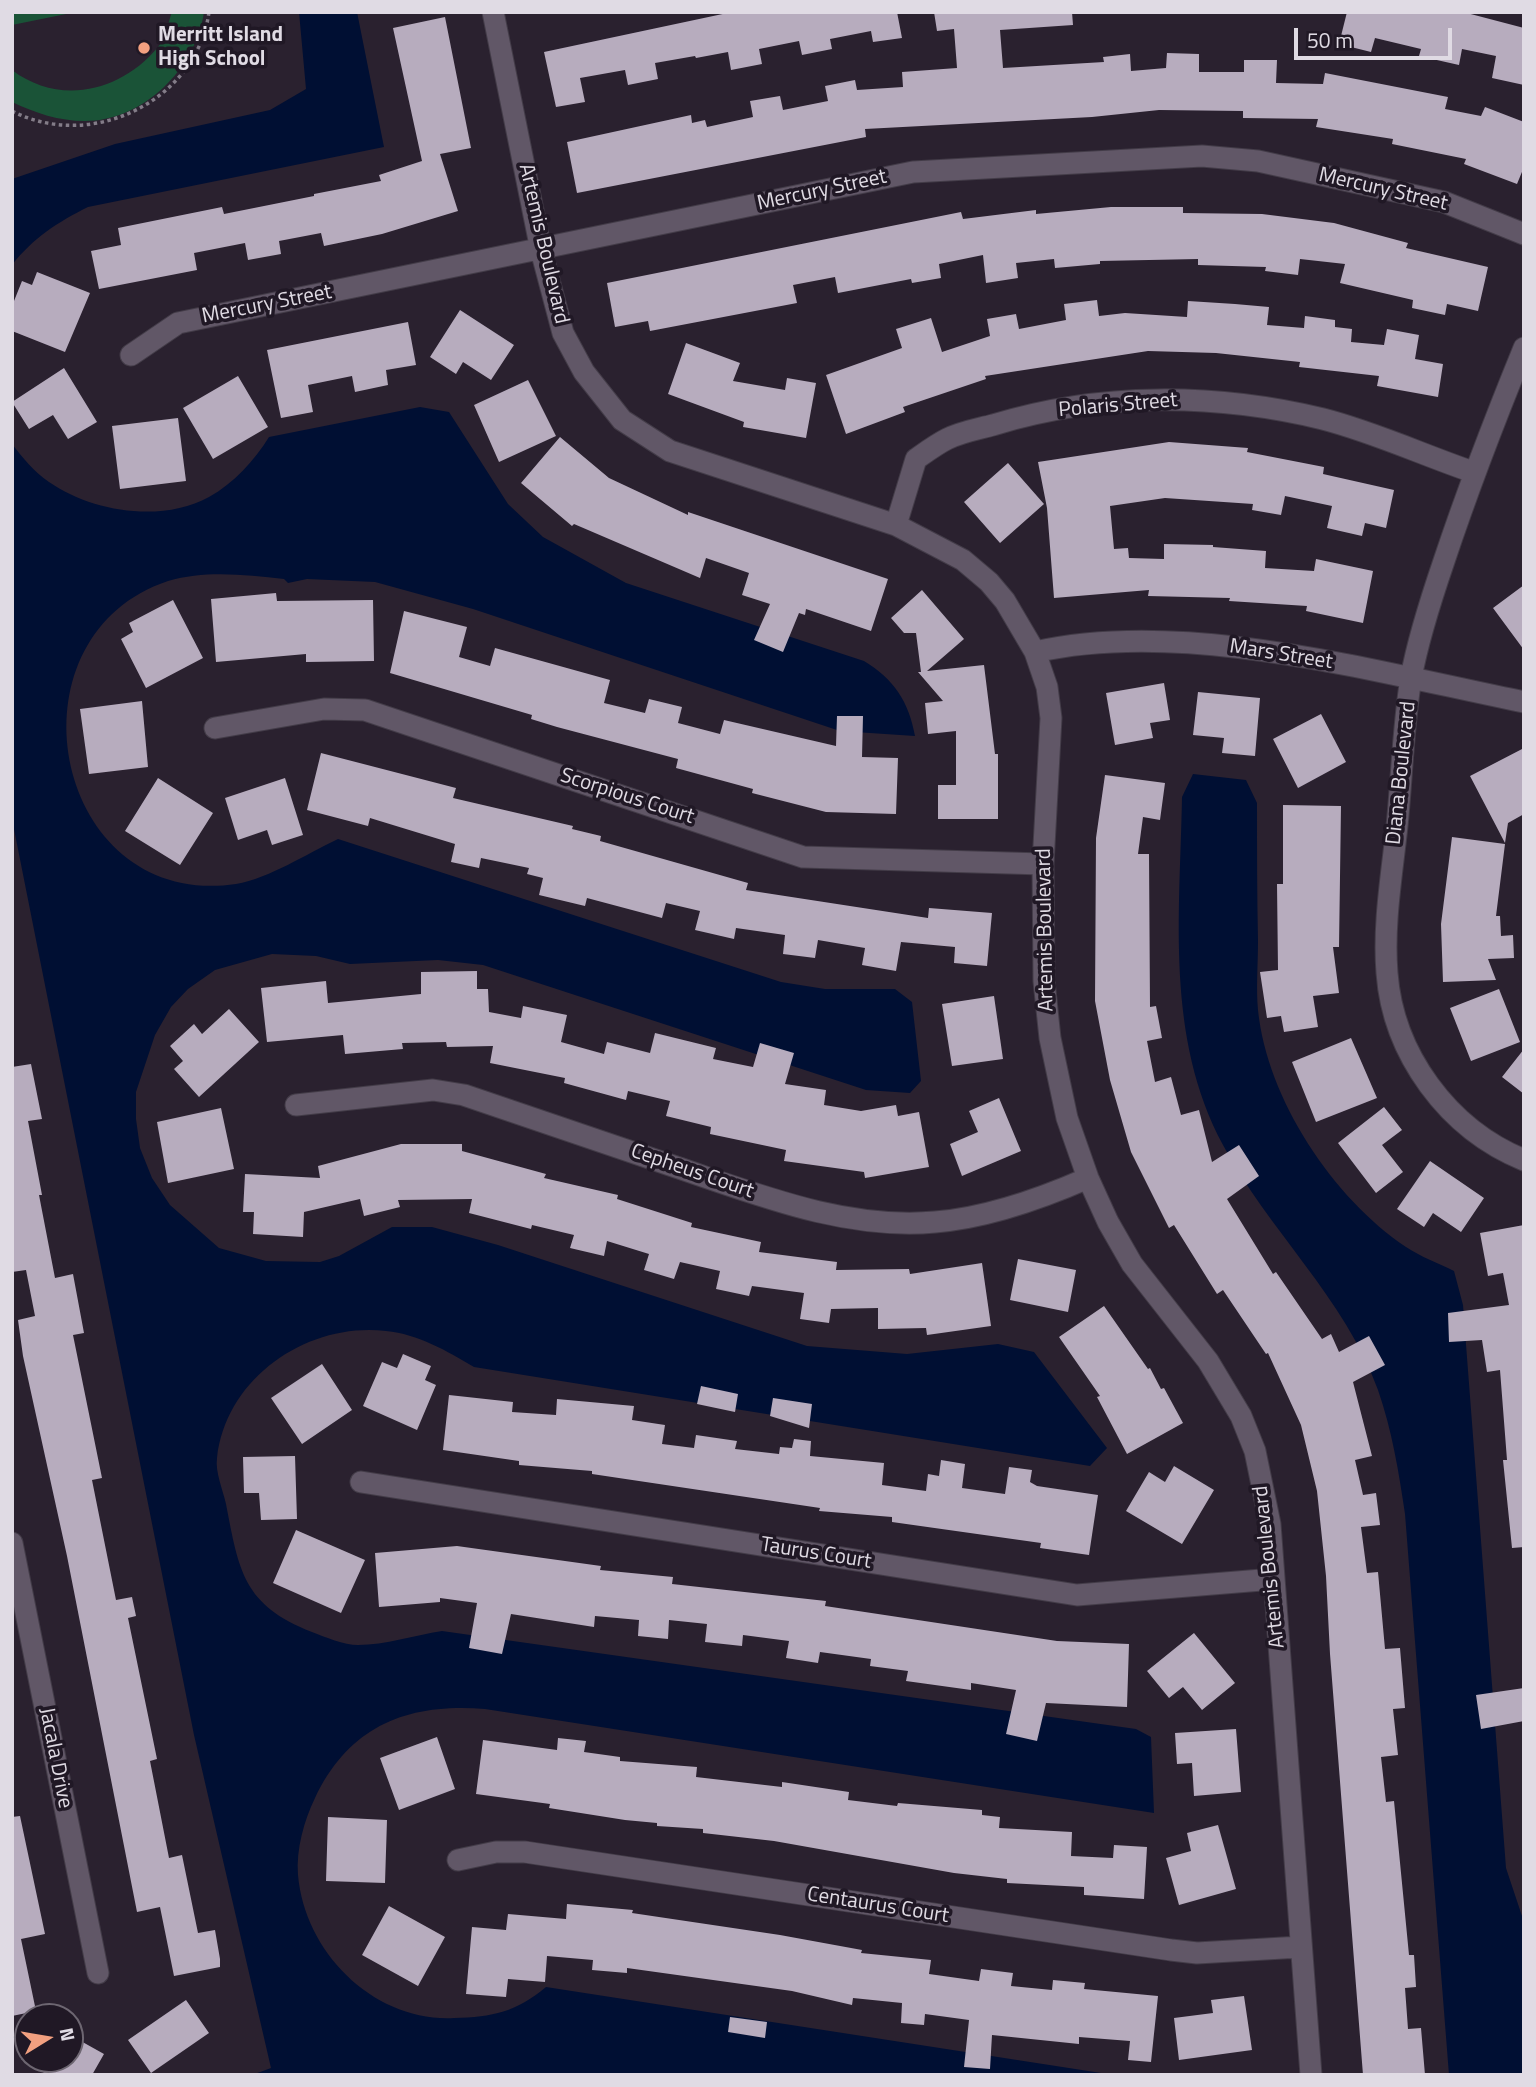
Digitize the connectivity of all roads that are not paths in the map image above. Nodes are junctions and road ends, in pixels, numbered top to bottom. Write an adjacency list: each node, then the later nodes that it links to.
1 (493, 12): 3 (street, Artemis Boulevard)
2 (1524, 234): 3 (street, Mercury Street)
3 (541, 250): 5 (street, Mercury Street); 7 (street, Artemis Boulevard)
4 (1524, 348): 6 (street, Diana Boulevard)
5 (131, 355)
6 (1473, 472): 7 (street, Polaris Street); 9 (street, Diana Boulevard)
7 (896, 525): 8 (street, Artemis Boulevard)
8 (1035, 652): 9 (street, Mars Street); 12 (street, Artemis Boulevard)
9 (1412, 678): 10 (street, Mars Street); 14 (street, Diana Boulevard)
10 (1524, 702)
11 (215, 727): 12 (street, Scorpious Court)
12 (1043, 864): 15 (street, Artemis Boulevard)
13 (296, 1105): 15 (street, Cepheus Court)
14 (1524, 1160)
15 (1088, 1178): 18 (street, Artemis Boulevard)
16 (361, 1482): 18 (street, Taurus Court)
17 (12, 1543): 21 (street, Jacala Drive)
18 (1274, 1579): 20 (street, Artemis Boulevard)
19 (458, 1860): 20 (street, Centaurus Court)
20 (1300, 1947): 22 (street, Artemis Boulevard)
21 (98, 1973)
22 (1311, 2075)

